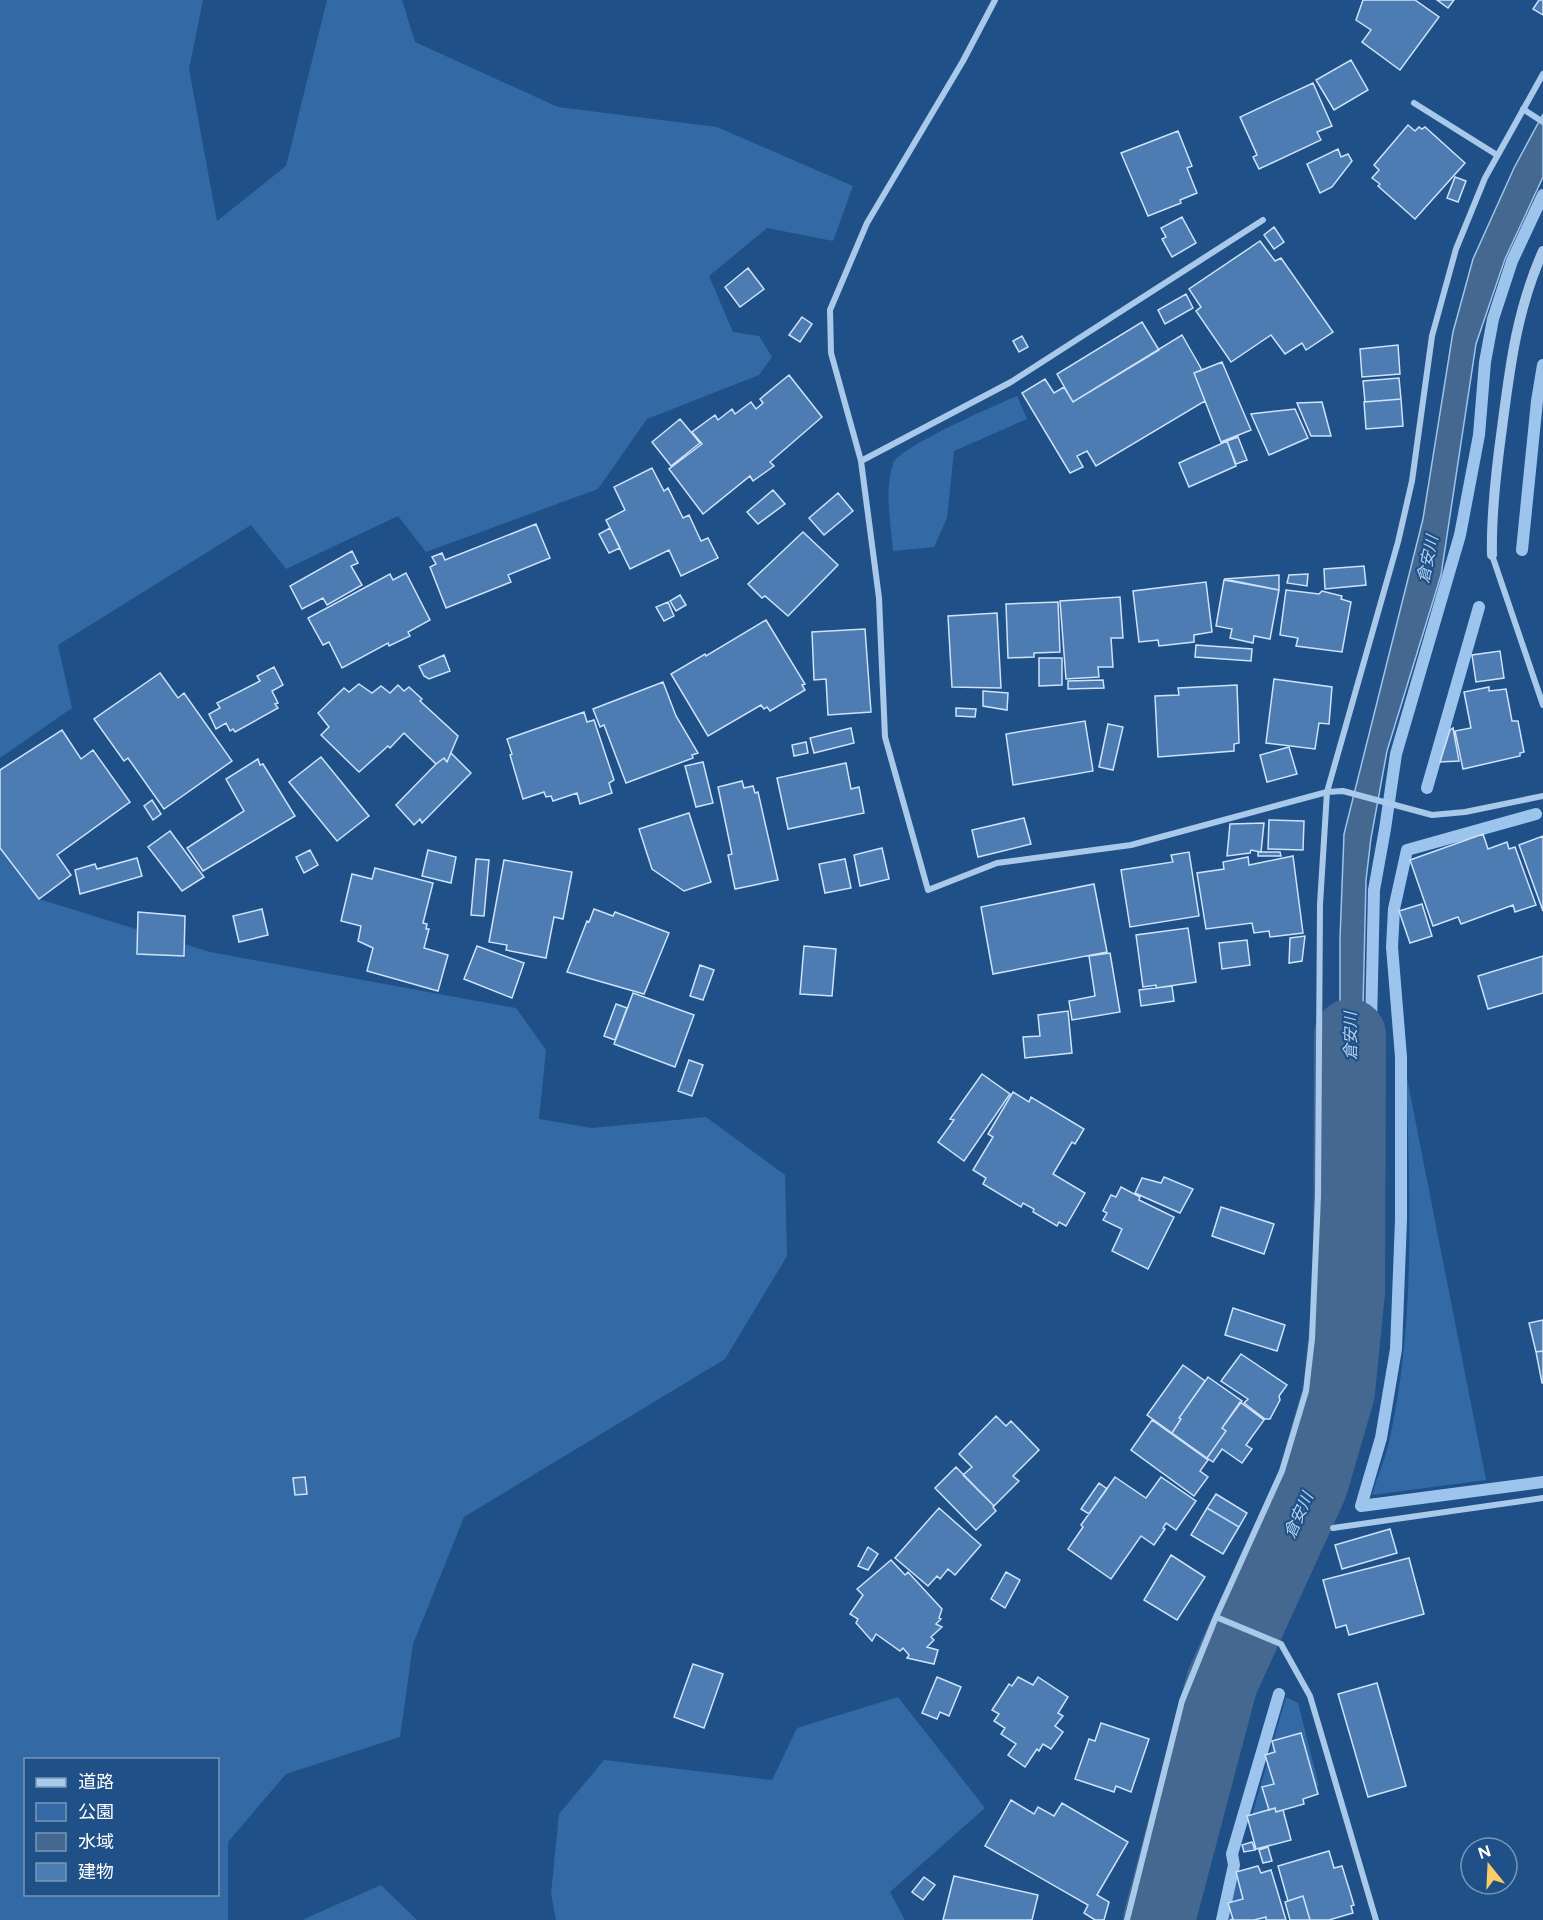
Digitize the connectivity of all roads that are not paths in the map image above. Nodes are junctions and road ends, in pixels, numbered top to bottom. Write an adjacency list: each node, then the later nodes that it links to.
1 (995, 0): 9 (street)
2 (1543, 74): 4 (street)
3 (1414, 103): 6 (street)
4 (1523, 109): 5 (street); 6 (street)
5 (1543, 122)
6 (1497, 155): 12 (street)
7 (1263, 220): 9 (street)
8 (1543, 251): 10 (street)
9 (861, 461): 12 (street)
10 (1492, 555): 11 (street)
11 (1543, 705)
12 (1328, 792): 13 (street); 16 (street)
13 (1543, 796)
14 (1543, 1498): 15 (street)
15 (1333, 1528)
16 (1216, 1617): 17 (street); 18 (street)
17 (1127, 1920)
18 (1376, 1920)

